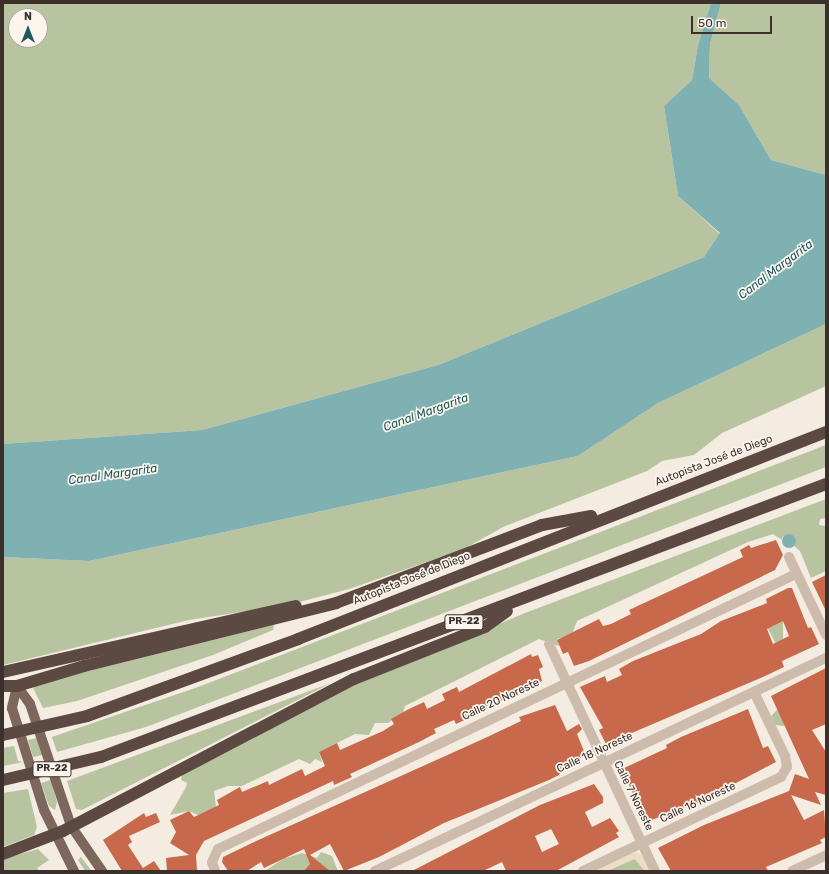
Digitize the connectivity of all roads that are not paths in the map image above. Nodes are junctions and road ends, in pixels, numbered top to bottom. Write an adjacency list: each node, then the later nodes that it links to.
1 (826, 432): 3 (highway, Autopista José de Diego)
2 (826, 484): 7 (highway, PR-22)
3 (618, 511): 6 (highway); 16 (highway, Autopista José de Diego, bridge)
4 (789, 557): 5 (street)
5 (796, 574): 8 (street); 12 (street, Calle 20 Noreste)
6 (366, 592): 11 (highway); 14 (highway)
7 (520, 602): 18 (highway, PR-22, bridge); 19 (highway)
8 (826, 635)
9 (549, 644): 12 (street, Calle 7 Noreste)
10 (826, 658): 15 (street, Calle 18 Noreste)
11 (3, 672)
12 (566, 682): 17 (street, Calle 7 Noreste); 26 (street, Calle 20 Noreste)
13 (3, 686): 14 (highway)
14 (18, 686): 19 (main road); 20 (main road)
15 (754, 692): 17 (street, Calle 18 Noreste); 21 (street, Calle 16 Noreste)
16 (3, 735)
17 (604, 762): 21 (street, Calle 7 Noreste); 27 (street, Calle 18 Noreste)
18 (3, 780)
19 (71, 826): 20 (highway); 25 (main road)
20 (53, 835): 22 (highway); 24 (main road)
21 (642, 843): 28 (street, Calle 16 Noreste); 29 (street, Calle 7 Noreste)
22 (3, 854)
23 (826, 855): 30 (street)
24 (74, 871)
25 (102, 871)
26 (214, 871)
27 (375, 871)
28 (582, 871)
29 (655, 871)
30 (792, 871)

